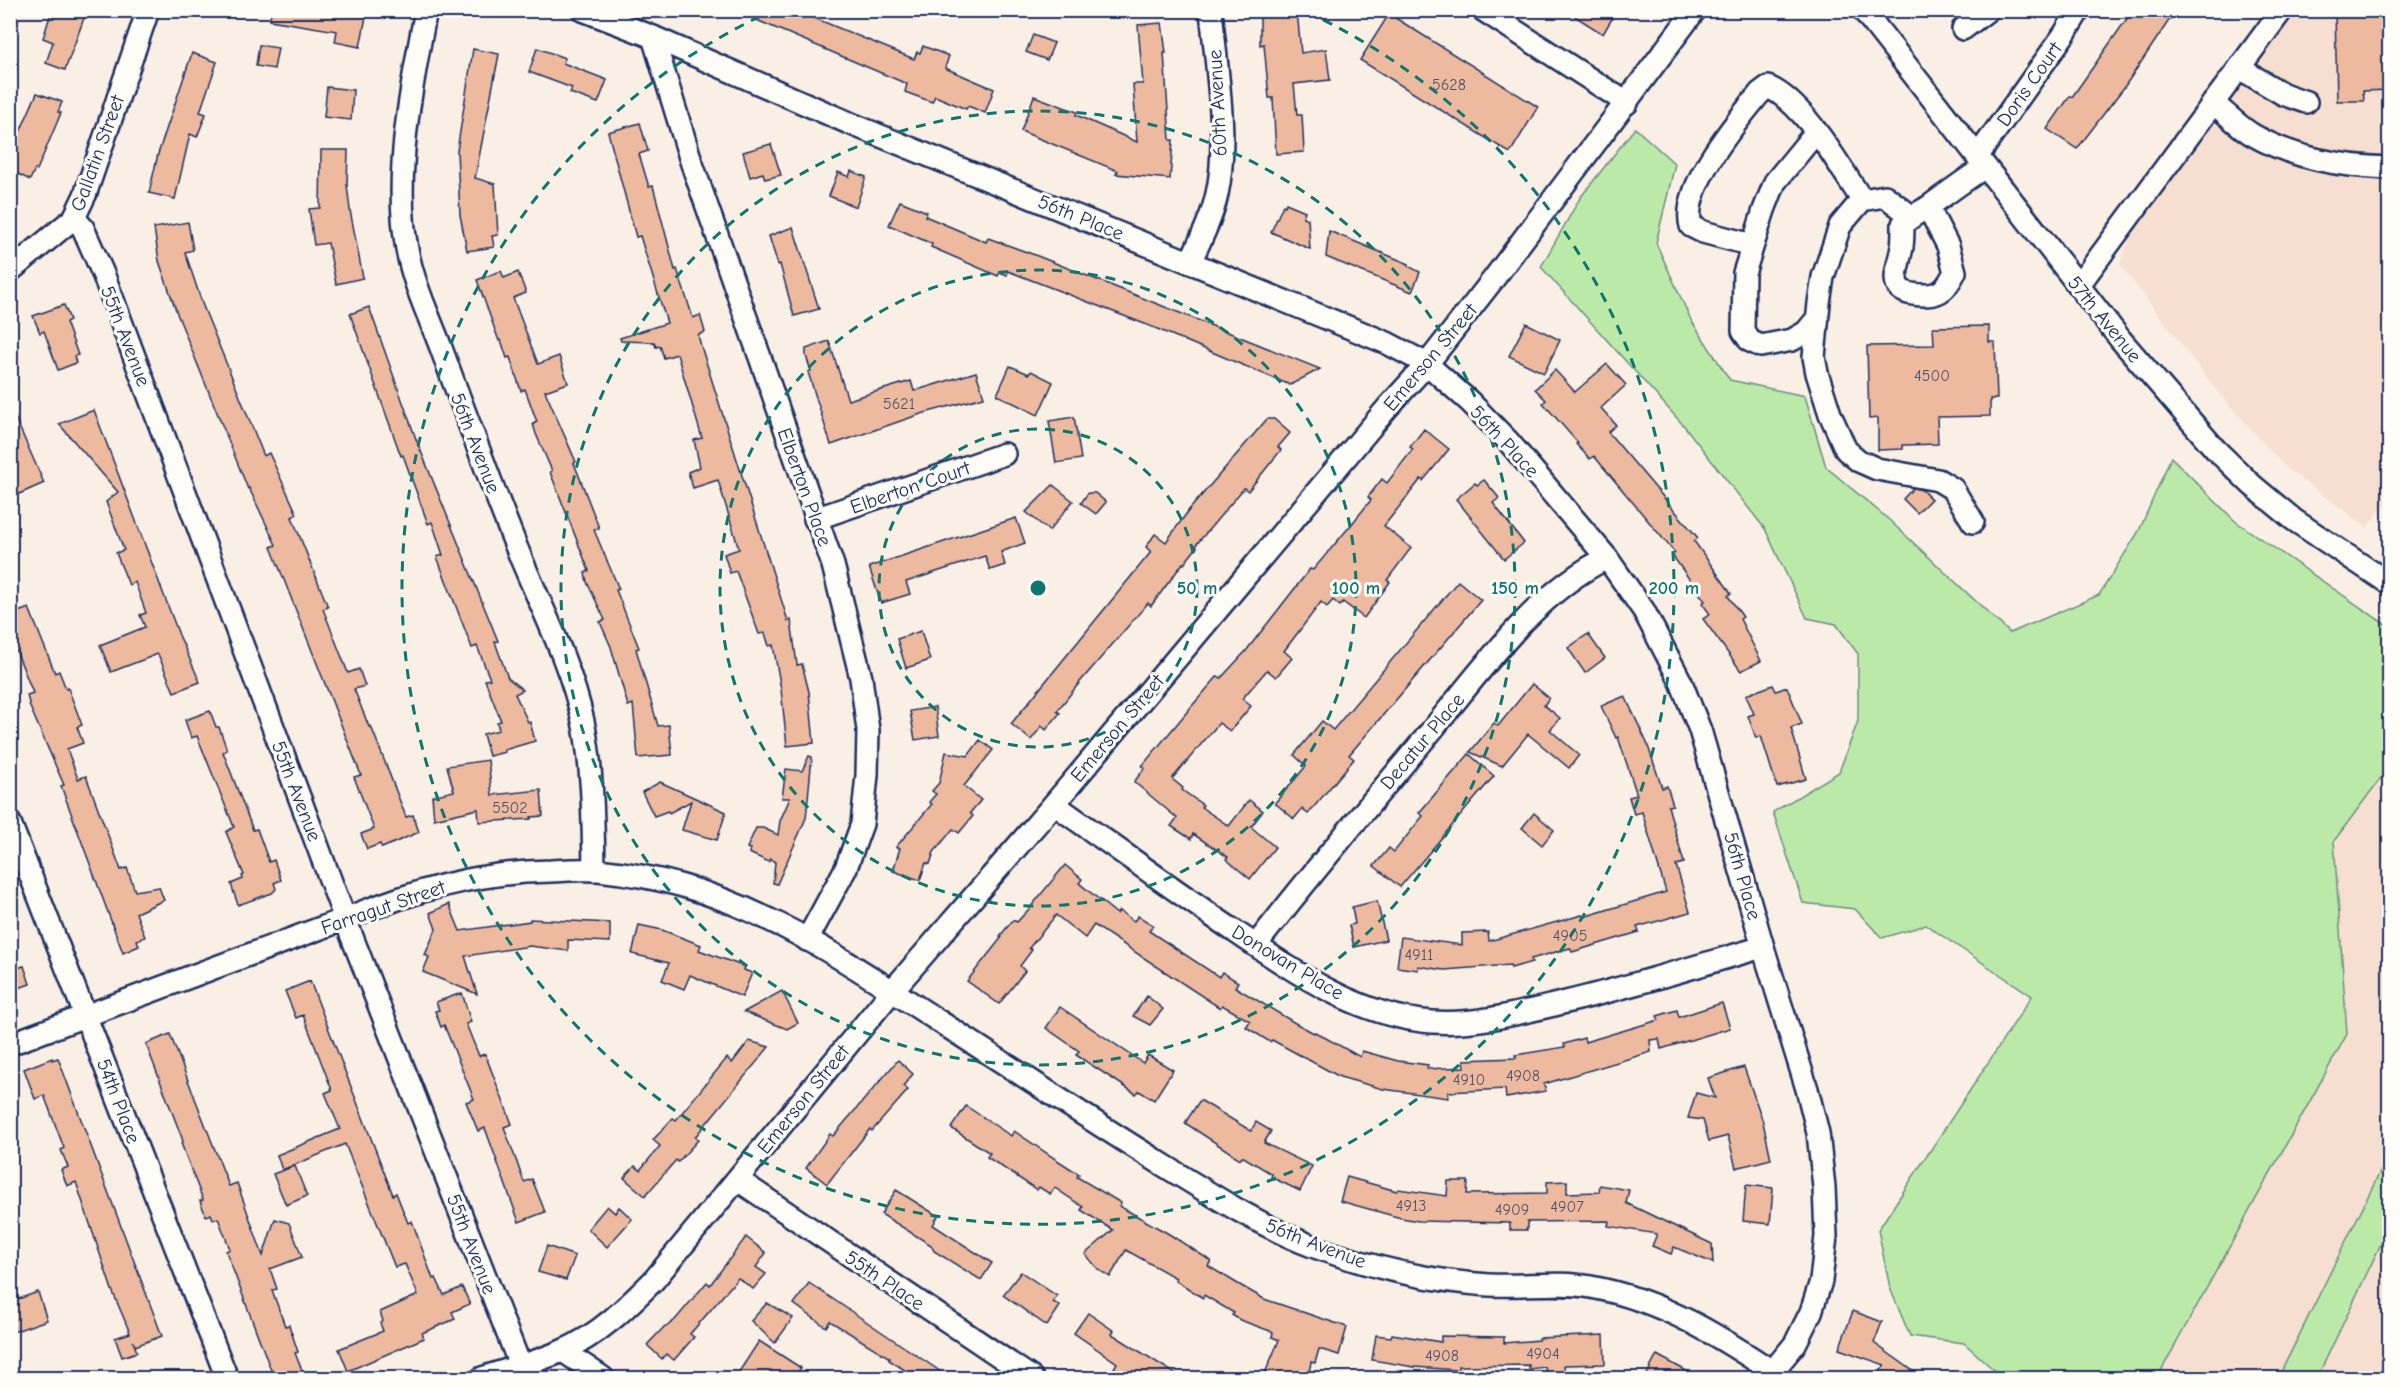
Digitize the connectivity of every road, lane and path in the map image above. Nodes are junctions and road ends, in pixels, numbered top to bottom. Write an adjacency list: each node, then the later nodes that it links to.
1 (148, 10): 21 (street, Gallatin Street)
2 (426, 10): 35 (street, 56th Avenue)
3 (583, 10): 12 (street, 56th Place)
4 (1211, 10): 23 (street, 60th Avenue)
5 (1483, 10): 15 (street)
6 (1695, 10): 15 (street, Emerson Street)
7 (1863, 10): 18 (street, 57th Avenue)
8 (1988, 10): 11 (street)
9 (2079, 10): 18 (street, Doris Court)
10 (2282, 10): 13 (street)
11 (1963, 30)
12 (653, 37): 23 (street, 56th Place); 29 (street, Elberton Place)
13 (2239, 68): 14 (street); 16 (street)
14 (2306, 102)
15 (1627, 103): 27 (street, Emerson Street)
16 (2213, 103): 19 (street); 25 (street)
17 (1816, 132): 20 (street); 22 (street); 22 (street)
18 (1981, 162): 20 (street); 25 (street, 57th Avenue)
19 (2388, 168)
20 (1862, 200): 26 (street)
21 (74, 218): 24 (street, Gallatin Street); 36 (street, 55th Avenue)
22 (1752, 245): 26 (street)
23 (1190, 262): 27 (street, 56th Place)
24 (10, 271)
25 (2078, 286): 32 (street, 57th Avenue)
26 (1816, 320): 30 (street)
27 (1427, 364): 31 (street, 56th Place); 33 (street, Emerson Street)
28 (1004, 454): 29 (street, Elberton Court)
29 (815, 519): 37 (street, Elberton Place)
30 (1973, 522)
31 (1607, 558): 38 (street, Decatur Place); 39 (street, 56th Place)
32 (2390, 584)
33 (1054, 804): 38 (street, Donovan Place); 40 (street, Emerson Street)
34 (10, 823): 41 (street, 54th Place)
35 (594, 870): 36 (street, Farragut Street); 37 (street, Farragut Street)
36 (345, 919): 41 (street, Farragut Street); 45 (street, 55th Avenue)
37 (807, 940): 40 (street, Farragut Street)
38 (1256, 945): 39 (street, Donovan Place)
39 (1763, 947): 46 (street, 56th Place)
40 (892, 991): 43 (street, Emerson Street); 46 (street, 56th Avenue)
41 (86, 1016): 42 (street, Farragut Street); 47 (street, 54th Place)
42 (10, 1044)
43 (738, 1180): 44 (street, Emerson Street); 50 (street, 55th Place)
44 (563, 1351): 45 (street, Emerson Street); 49 (street)
45 (520, 1365): 48 (street, Emerson Street)
46 (1774, 1376)
47 (227, 1378)
48 (483, 1378)
49 (603, 1378)
50 (1032, 1378)

